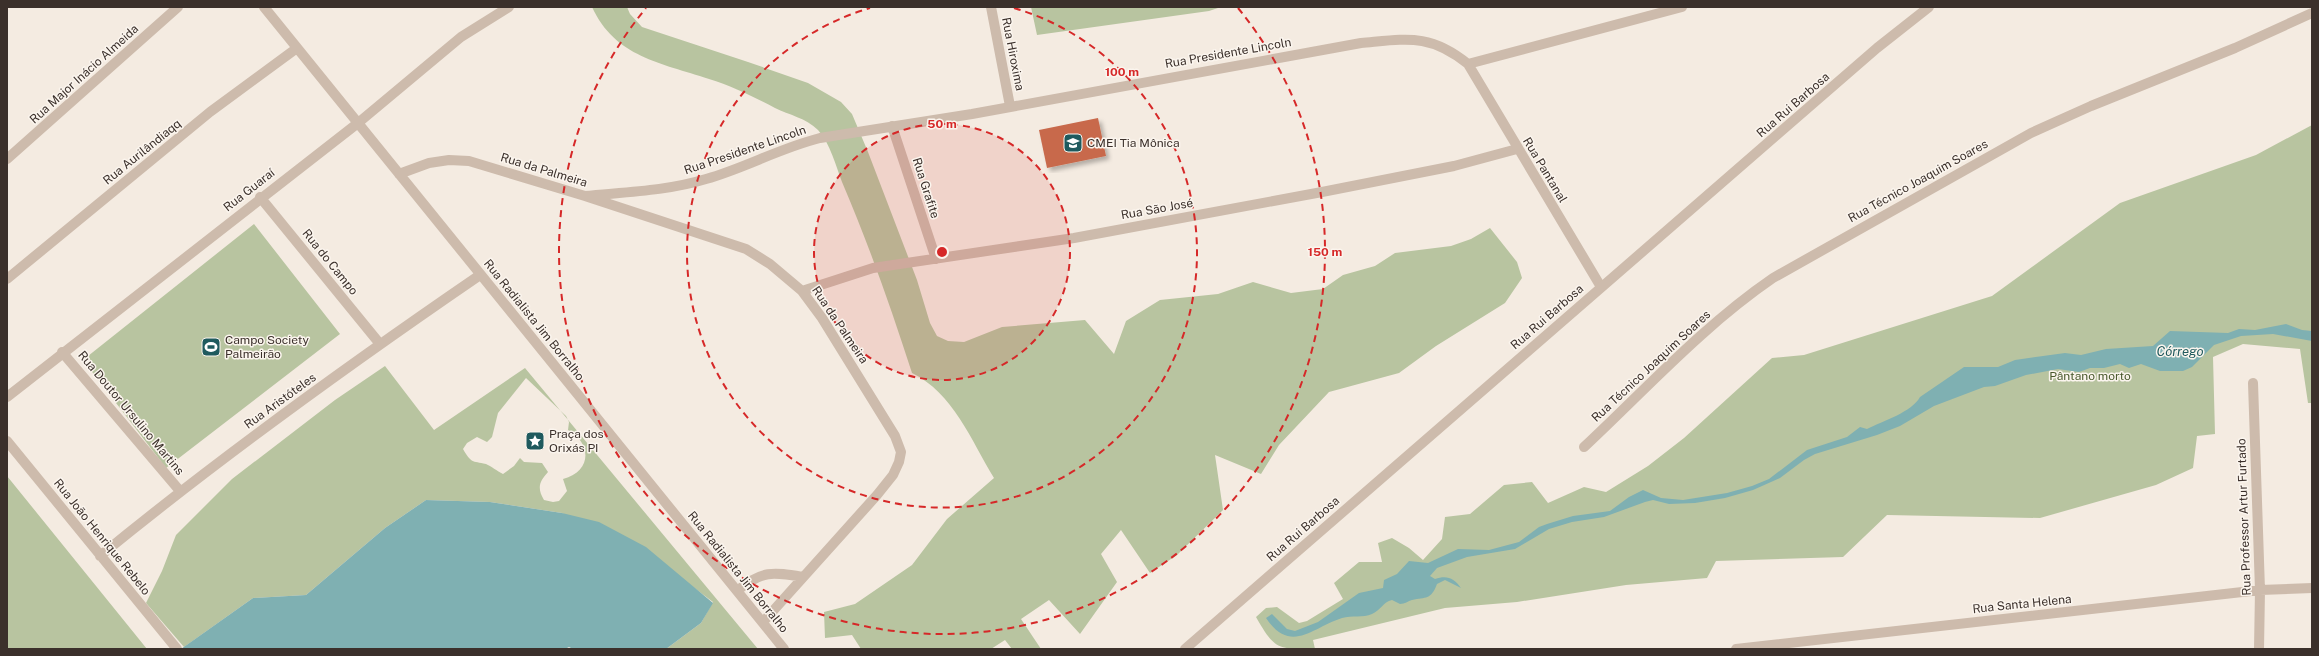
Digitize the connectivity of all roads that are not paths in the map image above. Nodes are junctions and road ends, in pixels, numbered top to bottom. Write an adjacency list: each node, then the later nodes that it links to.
1 (178, 7): 14 (street, Rua Major Inácio Almeida)
2 (264, 7): 8 (street, Rua Radialista Jim Borralho)
3 (509, 7): 11 (street, Rua Guaraí)
4 (991, 7): 10 (street, Rua Hiroxima)
5 (1682, 7): 9 (street)
6 (1929, 7): 21 (street, Rua Rui Barbosa)
7 (2312, 14): 28 (street, Rua Técnico Joaquim Soares)
8 (297, 48): 11 (street, Rua Radialista Jim Borralho); 20 (street, Rua Aurilândiaqq)
9 (1468, 64): 10 (street, Rua Presidente Lincoln); 13 (street, Rua Pantanal)
10 (1010, 106): 12 (street, Rua Presidente Lincoln)
11 (358, 123): 15 (street, Rua Radialista Jim Borralho); 17 (street, Rua Guaraí)
12 (892, 126): 16 (street, Rua Presidente Lincoln); 18 (street, Rua Grafite)
13 (1517, 149): 18 (street, Rua São José); 21 (street, Rua Pantanal)
14 (7, 160)
15 (400, 174): 16 (street, Rua da Palmeira); 19 (street, Rua Radialista Jim Borralho)
16 (585, 196): 22 (street, Rua da Palmeira)
17 (260, 197): 23 (street, Rua do Campo); 24 (street, Rua Guaraí)
18 (936, 259): 22 (street, Rua São José)
19 (480, 275): 23 (street, Rua Aristóteles); 34 (street, Rua Radialista Jim Borralho)
20 (7, 279)
21 (1601, 287): 38 (street, Rua Rui Barbosa)
22 (802, 291): 31 (street, Rua da Palmeira)
23 (380, 344): 29 (street, Rua Aristóteles)
24 (62, 352): 26 (street, Rua Guaraí); 29 (street, Rua Doutor Ursulino Martins)
25 (2253, 384): 33 (street, Rua Professor Artur Furtado)
26 (7, 397)
27 (9, 447): 30 (street, Rua João Henrique Rebelo)
28 (1584, 447)
29 (180, 491): 30 (street, Rua Aristóteles)
30 (100, 556): 36 (street, Rua João Henrique Rebelo)
31 (803, 577): 34 (street); 35 (street, Rua da Palmeira)
32 (2312, 588): 33 (street, Rua Santa Helena)
33 (2260, 590): 39 (street, Rua Santa Helena); 40 (street, Rua Professor Artur Furtado)
34 (737, 591): 35 (street, Rua Radialista Jim Borralho)
35 (763, 622): 37 (street, Rua Radialista Jim Borralho)
36 (175, 647)
37 (784, 649)
38 (1185, 649)
39 (1736, 649)
40 (2259, 649)

